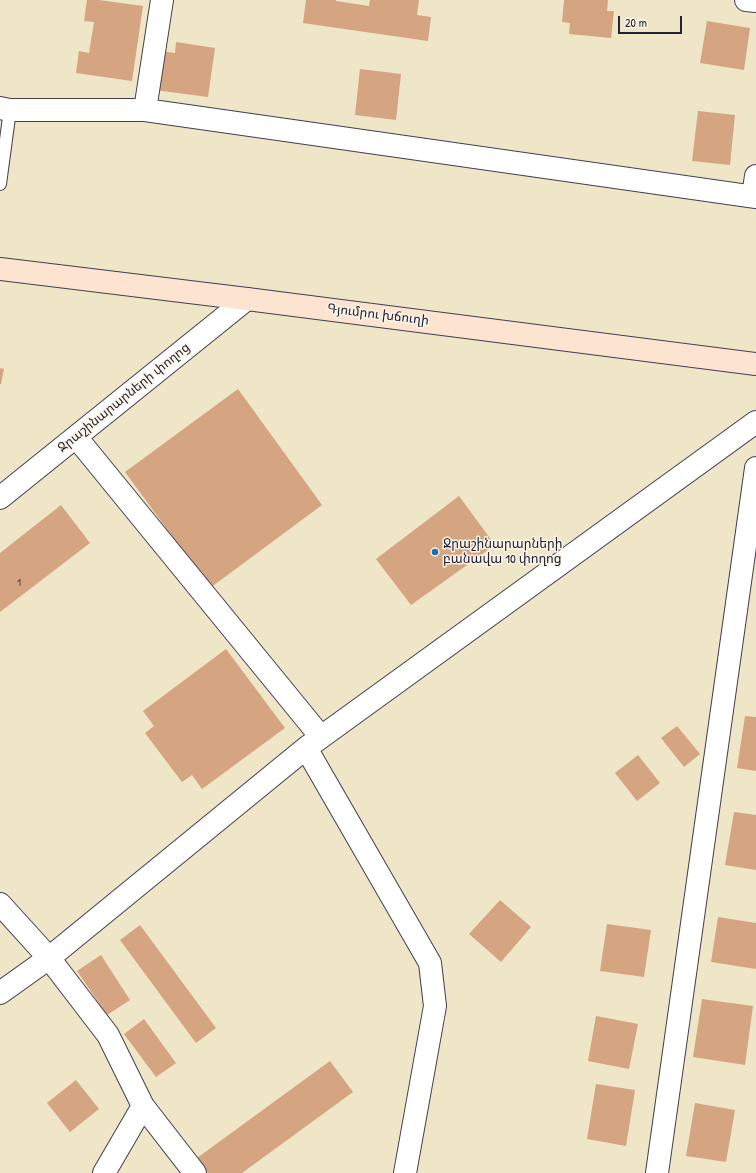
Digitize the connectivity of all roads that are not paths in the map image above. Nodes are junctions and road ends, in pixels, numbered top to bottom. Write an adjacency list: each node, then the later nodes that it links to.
1 (162, 0): 5 (street)
2 (746, 0): 3 (street)
3 (756, 1)
4 (5, 109): 5 (street); 6 (lane)
5 (145, 110): 7 (street)
6 (0, 184)
7 (755, 190)
8 (0, 269): 9 (main road, Գյումրու խճուղի)
9 (247, 299): 10 (main road, Գյումրու խճուղի); 12 (street, Ջրաշինարարների փողոց)
10 (756, 364)
11 (756, 422): 15 (street)
12 (76, 437): 14 (street, Ջրաշինարարների փողոց); 15 (street)
13 (756, 468): 23 (street)
14 (0, 498)
15 (313, 742): 17 (street); 22 (street)
16 (0, 904): 17 (street)
17 (48, 958): 18 (street); 19 (street)
18 (0, 993)
19 (143, 1106): 20 (street); 21 (street)
20 (104, 1173)
21 (195, 1173)
22 (405, 1173)
23 (657, 1173)

